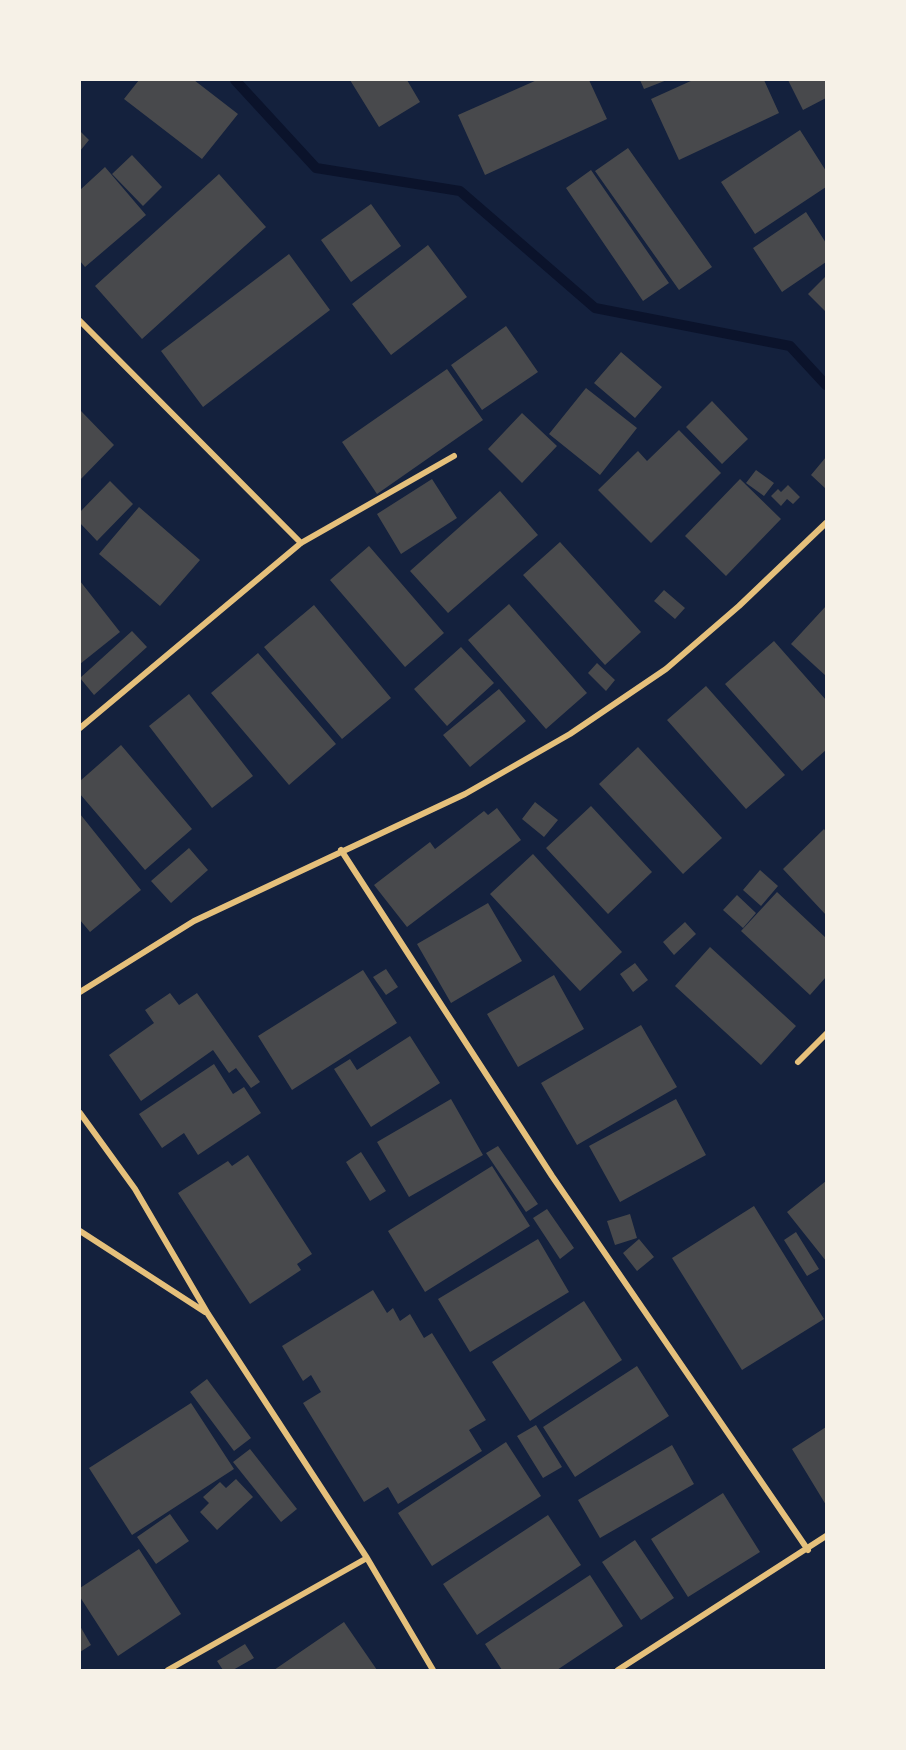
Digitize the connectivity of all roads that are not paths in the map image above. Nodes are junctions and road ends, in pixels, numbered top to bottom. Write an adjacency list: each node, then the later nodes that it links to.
1 (80, 321): 4 (street)
2 (454, 456): 4 (street)
3 (825, 528): 6 (street)
4 (301, 543): 5 (street)
5 (80, 728)
6 (341, 850): 7 (street); 14 (street)
7 (80, 992)
8 (826, 1034): 9 (street)
9 (798, 1062)
10 (80, 1113): 12 (street)
11 (82, 1235): 12 (street)
12 (208, 1314): 15 (street)
13 (826, 1536): 14 (street)
14 (808, 1550): 18 (street)
15 (368, 1558): 16 (street); 17 (street)
16 (168, 1671)
17 (433, 1671)
18 (618, 1671)

